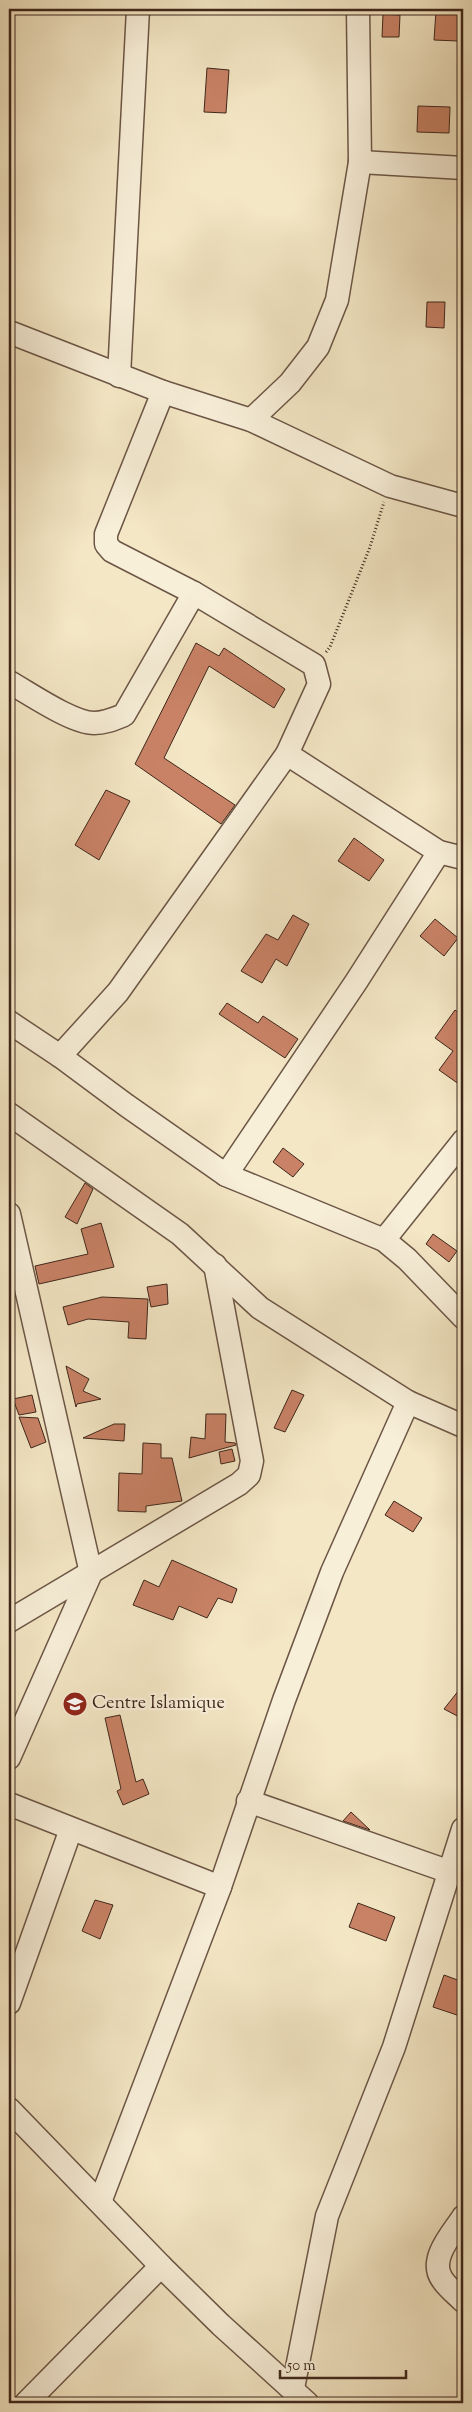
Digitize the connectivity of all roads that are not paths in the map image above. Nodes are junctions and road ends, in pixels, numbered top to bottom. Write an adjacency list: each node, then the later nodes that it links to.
1 (138, 9): 6 (street)
2 (358, 9): 3 (street)
3 (360, 162): 4 (street); 8 (street)
4 (463, 168)
5 (9, 332): 6 (street)
6 (119, 376): 7 (street)
7 (163, 392): 8 (street); 10 (street)
8 (251, 420): 9 (street)
9 (463, 506)
10 (194, 593): 11 (street); 12 (street)
11 (9, 682)
12 (287, 754): 13 (street); 16 (street)
13 (439, 852): 14 (street); 19 (street)
14 (463, 858)
15 (9, 1022): 16 (street)
16 (60, 1056): 19 (street)
17 (9, 1114): 22 (street)
18 (463, 1141): 21 (street)
19 (226, 1175): 21 (street)
20 (9, 1214): 26 (street)
21 (384, 1240): 23 (street)
22 (215, 1265): 24 (street); 26 (street)
23 (463, 1317)
24 (408, 1402): 25 (street); 29 (street)
25 (463, 1426)
26 (91, 1573): 27 (street); 28 (street)
27 (9, 1621)
28 (9, 1758)
29 (248, 1801): 33 (street); 34 (street)
30 (9, 1804): 31 (street)
31 (71, 1828): 34 (street); 35 (street)
32 (463, 1829): 33 (street)
33 (450, 1872): 41 (street)
34 (220, 1887): 37 (street)
35 (9, 2003)
36 (9, 2109): 37 (street)
37 (100, 2202): 39 (street)
38 (463, 2217): 40 (street)
39 (161, 2266): 41 (street); 42 (street)
40 (463, 2301)
41 (300, 2396)
42 (26, 2403)

